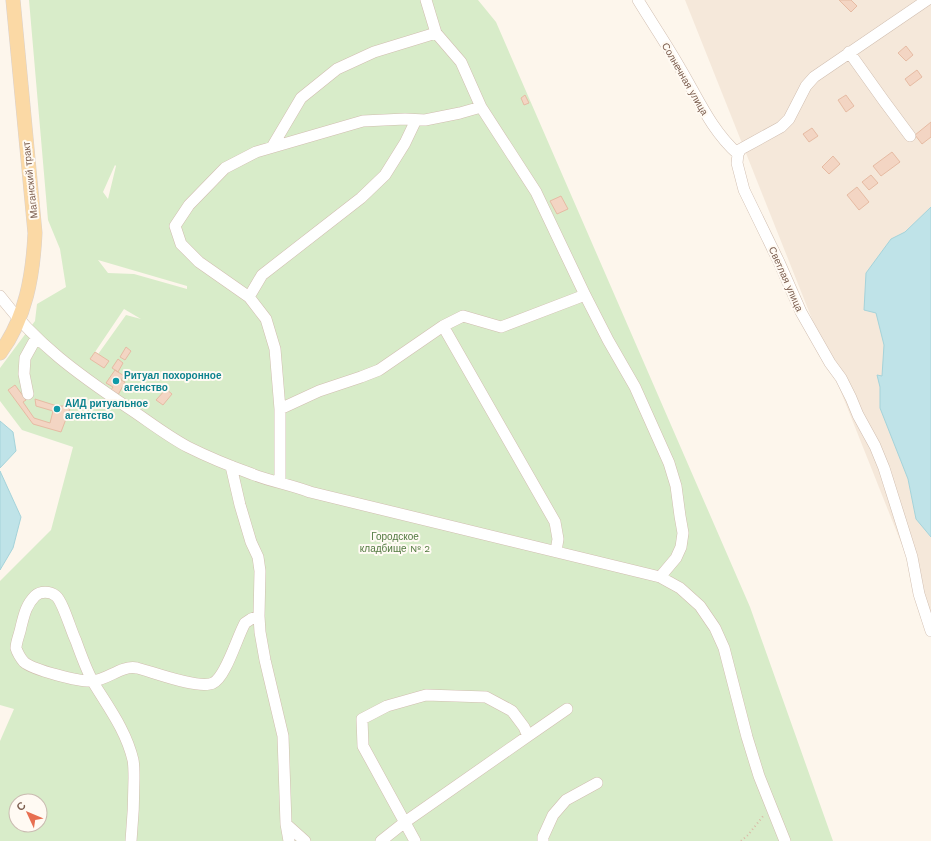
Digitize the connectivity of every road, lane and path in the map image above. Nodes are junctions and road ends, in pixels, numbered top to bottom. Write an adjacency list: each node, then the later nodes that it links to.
1 (13, 0): 15 (main road, Маганский тракт)
2 (426, 0): 5 (street)
3 (638, 0): 11 (street, Солнечная улица)
4 (927, 0): 6 (street)
5 (436, 33): 7 (street); 10 (street)
6 (849, 52): 9 (street); 11 (street)
7 (481, 107): 8 (street); 12 (street)
8 (416, 120): 10 (street); 14 (street)
9 (910, 136)
10 (272, 147): 14 (street)
11 (738, 154): 26 (street, Светлая улица)
12 (585, 295): 16 (street); 24 (street)
13 (0, 296): 15 (street)
14 (250, 297): 20 (street)
15 (19, 320): 17 (street); 18 (main road, Маганский тракт)
16 (443, 326): 20 (street); 23 (street)
17 (36, 338): 19 (street); 21 (street)
18 (0, 353)
19 (28, 394)
20 (280, 409): 22 (street)
21 (231, 466): 22 (street); 25 (street)
22 (280, 482): 23 (street)
23 (556, 551): 24 (street)
24 (660, 577): 31 (street)
25 (259, 616): 27 (street); 33 (street)
26 (931, 631)
27 (93, 681): 27 (street); 34 (street)
28 (567, 709): 29 (street)
29 (528, 736): 32 (street); 32 (street)
30 (597, 783): 39 (street)
31 (770, 807): 40 (path); 41 (street)
32 (405, 822): 37 (street); 38 (street)
33 (286, 824): 35 (street); 36 (street)
34 (131, 841)
35 (289, 841)
36 (305, 841)
37 (381, 841)
38 (415, 841)
39 (543, 841)
40 (741, 841)
41 (784, 841)

